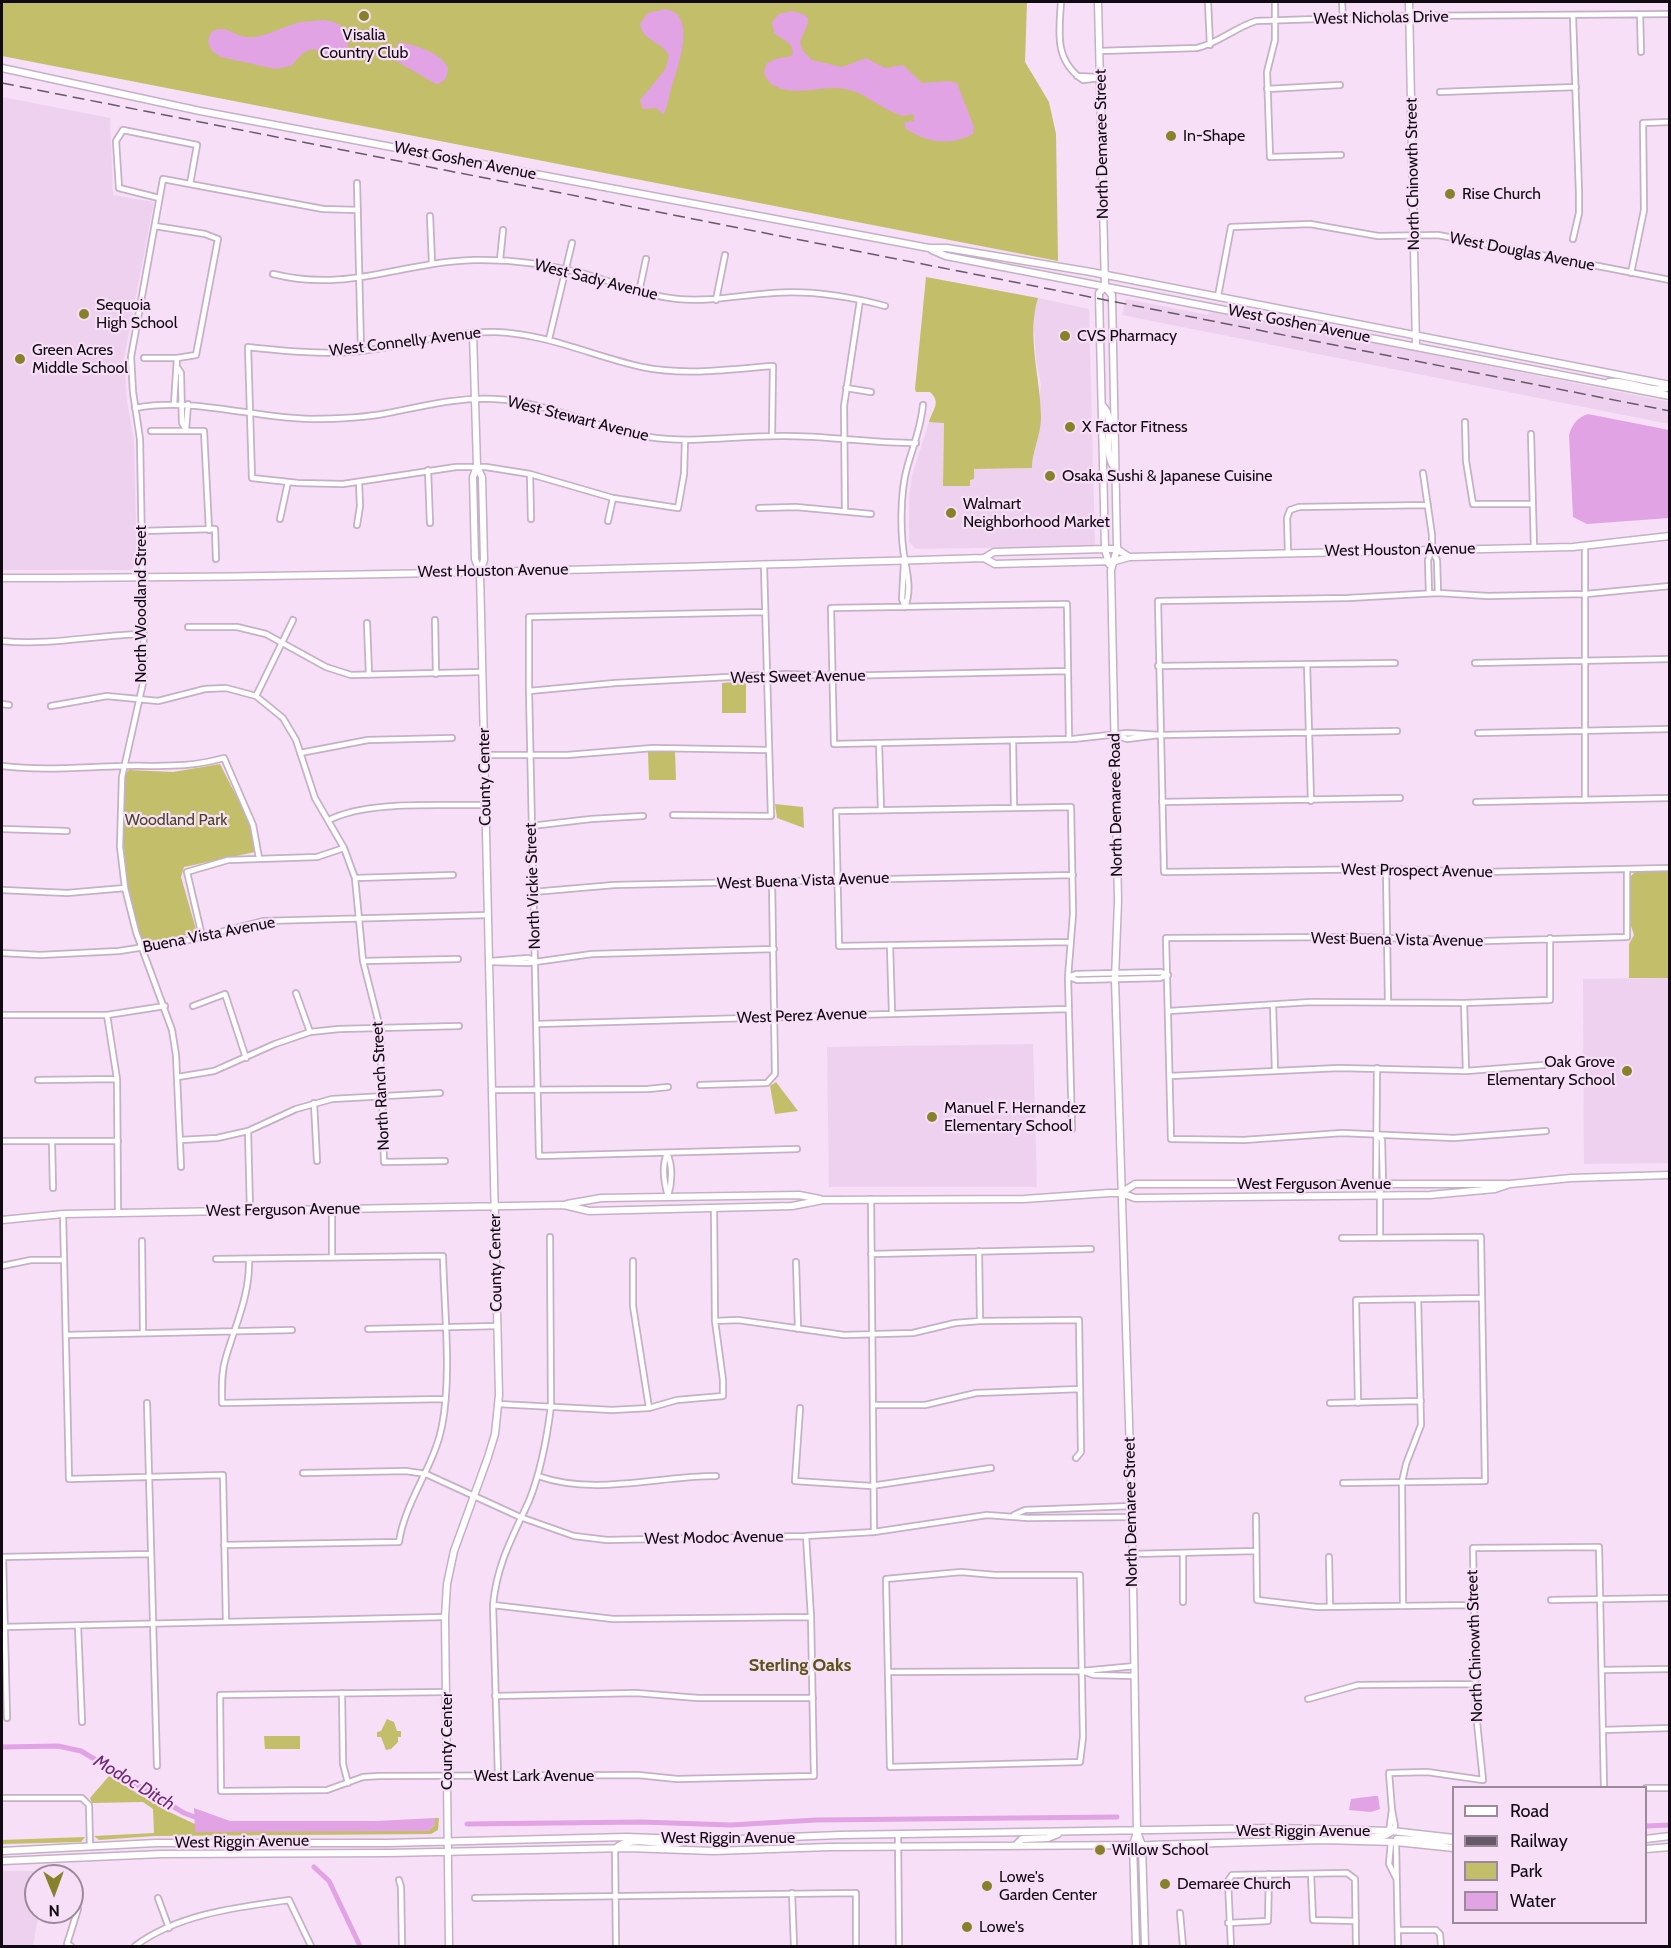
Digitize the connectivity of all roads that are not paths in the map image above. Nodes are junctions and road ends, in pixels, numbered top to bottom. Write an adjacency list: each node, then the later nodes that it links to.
1 (1061, 2): 17 (street)
2 (1098, 2): 14 (main road, North Demaree Street)
3 (1208, 2): 13 (street)
4 (1275, 2): 12 (street)
5 (1342, 2): 11 (street)
6 (1409, 2): 9 (main road, North Chinowth Street)
7 (1670, 14): 8 (street, West Nicholas Drive)
8 (1640, 15): 10 (street, West Nicholas Drive); 15 (street)
9 (1409, 16): 10 (street, West Nicholas Drive); 11 (street, West Nicholas Drive); 31 (main road, North Chinowth Street)
10 (1573, 16): 19 (street)
11 (1343, 18): 12 (street, West Nicholas Drive)
12 (1276, 20): 13 (street, West Nicholas Drive); 20 (street)
13 (1209, 45): 14 (street, West Nicholas Drive)
14 (1099, 51): 17 (main road, North Demaree Street)
15 (1641, 52)
16 (2, 68): 34 (main road, West Goshen Avenue)
17 (1100, 78): 42 (main road, North Demaree Street)
18 (1340, 86): 20 (street)
19 (1576, 87): 21 (street); 32 (street)
20 (1267, 89): 23 (street)
21 (1440, 92)
22 (1670, 122): 40 (street)
23 (1341, 155)
24 (357, 183): 27 (street)
25 (190, 184): 26 (street, North Woodland Street); 26 (street); 27 (street)
26 (159, 198): 29 (street, North Woodland Street)
27 (357, 210): 43 (street)
28 (430, 216): 38 (street)
29 (155, 226): 57 (street); 70 (street, North Woodland Street)
30 (503, 230): 37 (street)
31 (1414, 235): 40 (street, West Douglas Avenue); 47 (street, West Douglas Avenue); 52 (main road, North Chinowth Street)
32 (1574, 239)
33 (572, 243): 39 (street)
34 (929, 248): 42 (main road, West Goshen Avenue); 45 (main road, West Goshen Avenue)
35 (725, 255): 48 (street)
36 (646, 259): 46 (street)
37 (500, 260): 38 (street, West Sady Avenue); 39 (street, West Sady Avenue)
38 (432, 263): 43 (street, West Sady Avenue)
39 (567, 269): 46 (street, West Sady Avenue); 53 (street)
40 (1631, 273): 44 (street, West Douglas Avenue)
41 (273, 274): 43 (street, West Sady Avenue)
42 (1105, 275): 45 (main road, North Demaree Street); 47 (main road, West Goshen Avenue)
43 (360, 279): 55 (street)
44 (1670, 280)
45 (1105, 287): 54 (main road, West Goshen Avenue); 69 (main road, North Demaree Street); 72 (main road, North Demaree Street)
46 (639, 292): 48 (street, West Sady Avenue)
47 (1218, 296): 52 (main road, West Goshen Avenue)
48 (716, 300): 49 (street, West Sady Avenue)
49 (860, 300): 50 (street, West Sady Avenue); 61 (street)
50 (885, 306)
51 (472, 333): 53 (street, West Connelly Avenue); 55 (street, West Connelly Avenue); 64 (main road, County Center)
52 (1418, 336): 54 (main road, North Chinowth Street); 60 (main road, West Goshen Avenue)
53 (549, 339): 78 (street, West Connelly Avenue)
54 (1416, 347): 59 (main road, West Goshen Avenue)
55 (361, 351): 71 (street, West Connelly Avenue)
56 (144, 358): 57 (street)
57 (177, 358): 58 (street)
58 (177, 367): 65 (street); 66 (street)
59 (1606, 384): 60 (main road); 63 (main road, West Goshen Avenue)
60 (1670, 386)
61 (846, 388): 62 (street); 80 (street)
62 (871, 392)
63 (1670, 396)
64 (475, 399): 71 (street, West Stewart Avenue); 79 (street, West Stewart Avenue); 82 (main road, County Center)
65 (174, 404): 66 (street, West Stewart Avenue); 70 (street, West Stewart Avenue)
66 (182, 404): 67 (street, West Stewart Avenue); 73 (street)
67 (188, 404): 71 (street, West Stewart Avenue); 73 (street)
68 (923, 405): 81 (street)
69 (1103, 406): 83 (main road); 105 (main road, North Demaree Street)
70 (135, 408): 101 (street, North Woodland Street)
71 (249, 412): 87 (street)
72 (1115, 417): 83 (main road, North Demaree Road)
73 (185, 418): 75 (street)
74 (1465, 422): 91 (street)
75 (186, 430): 76 (street); 100 (street)
76 (151, 431)
77 (1531, 434): 91 (street)
78 (772, 436): 79 (street, West Stewart Avenue); 80 (street, West Stewart Avenue)
79 (685, 440): 89 (street)
80 (844, 440): 81 (street, West Stewart Avenue); 93 (street)
81 (916, 443): 112 (street)
82 (477, 466): 84 (street); 86 (street); 117 (main road, County Center)
83 (1114, 467): 106 (main road, North Demaree Road)
84 (428, 471): 88 (street); 98 (street)
85 (1423, 473): 90 (street)
86 (530, 474): 89 (street); 96 (street)
87 (288, 482): 88 (street); 95 (street)
88 (359, 482): 99 (street)
89 (613, 498): 97 (street)
90 (1428, 504): 107 (street); 108 (street)
91 (1533, 504): 104 (street)
92 (759, 508): 93 (street)
93 (845, 512): 94 (street)
94 (871, 514)
95 (280, 519)
96 (531, 519)
97 (608, 521)
98 (429, 523)
99 (357, 525)
100 (209, 530): 101 (street); 111 (street)
101 (141, 531): 119 (street, North Woodland Street)
102 (1670, 536): 103 (main road, West Houston Avenue)
103 (1585, 546): 104 (main road, West Houston Avenue); 123 (street)
104 (1534, 548): 107 (main road, West Houston Avenue)
105 (1106, 549): 106 (main road, West Houston Avenue); 110 (main road, West Houston Avenue); 113 (main road, North Demaree Street)
106 (1117, 549): 109 (main road); 114 (main road, North Demaree Road)
107 (1432, 550): 108 (main road, West Houston Avenue); 121 (street); 122 (street)
108 (1288, 552): 109 (main road, West Houston Avenue)
109 (1129, 557): 114 (main road, West Houston Avenue)
110 (984, 558): 112 (main road, West Houston Avenue); 113 (main road, West Houston Avenue)
111 (216, 559)
112 (904, 561): 115 (main road, West Houston Avenue); 124 (street)
113 (1107, 561): 114 (main road, West Houston Avenue); 116 (main road, North Demaree Street)
114 (1115, 561): 116 (main road, North Demaree Road)
115 (764, 566): 117 (main road, West Houston Avenue); 125 (street)
116 (1111, 570): 156 (main road, North Demaree Road)
117 (480, 572): 119 (main road, West Houston Avenue); 140 (main road, County Center)
118 (2, 578): 119 (main road, West Houston Avenue)
119 (142, 578): 130 (street, North Woodland Street)
120 (1670, 586): 123 (street)
121 (1429, 593): 122 (street); 138 (street)
122 (1438, 593): 123 (street)
123 (1586, 594): 134 (street)
124 (905, 607): 139 (street); 144 (street)
125 (765, 612): 143 (street); 145 (street, North Vickie Street)
126 (293, 620): 132 (street)
127 (435, 620): 141 (street)
128 (367, 622): 142 (street)
129 (188, 627): 132 (street)
130 (144, 634): 131 (street); 147 (street, North Woodland Street)
131 (2, 640)
132 (282, 641): 142 (street); 146 (street)
133 (1670, 659): 134 (street)
134 (1585, 661): 136 (street); 152 (street)
135 (1395, 663): 137 (street)
136 (1475, 663)
137 (1307, 664): 138 (street); 154 (street)
138 (1158, 666): 157 (street)
139 (1068, 671): 144 (street, West Sweet Avenue); 159 (street)
140 (482, 672): 141 (street); 165 (main road, County Center)
141 (436, 674): 142 (street)
142 (369, 675)
143 (766, 675): 144 (street, West Sweet Avenue); 145 (street, West Sweet Avenue); 162 (street)
144 (833, 676): 161 (street)
145 (528, 691): 164 (street, North Vickie Street)
146 (256, 696): 147 (street); 163 (street, North Ranch Street)
147 (139, 700): 150 (street); 167 (street, North Woodland Street)
148 (2, 704): 149 (street)
149 (9, 705)
150 (51, 706)
151 (1670, 729): 152 (street)
152 (1584, 730): 155 (street); 170 (street)
153 (1397, 731): 154 (street)
154 (1310, 732): 157 (street); 171 (street)
155 (1478, 733)
156 (1114, 735): 157 (street); 159 (street); 211 (main road, North Demaree Road)
157 (1161, 735): 172 (street)
158 (452, 738): 163 (street)
159 (1069, 739): 160 (street)
160 (1013, 741): 161 (street); 175 (street)
161 (879, 743): 176 (street)
162 (768, 750): 164 (street); 177 (street)
163 (300, 753): 179 (street, North Ranch Street)
164 (530, 753): 165 (street); 180 (street, North Vickie Street)
165 (484, 755): 174 (main road, County Center)
166 (2, 766): 167 (street)
167 (124, 766): 184 (street); 193 (street, North Woodland Street)
168 (1400, 798): 171 (street)
169 (1670, 798): 170 (street)
170 (1585, 800): 173 (street)
171 (1311, 801): 172 (street)
172 (1162, 802): 185 (street, West Prospect Avenue)
173 (1476, 802)
174 (486, 805): 179 (street); 196 (main road, County Center)
175 (1014, 807): 176 (street); 189 (street)
176 (881, 810): 191 (street)
177 (673, 815)
178 (643, 816): 180 (street)
179 (328, 820): 183 (street, North Ranch Street)
180 (531, 826): 195 (street, North Vickie Street)
181 (2, 828): 182 (street)
182 (67, 831)
183 (344, 848): 184 (street); 190 (street, North Ranch Street)
184 (259, 858): 198 (street)
185 (1386, 868): 187 (street, West Prospect Avenue); 199 (street)
186 (1670, 868): 187 (street, West Prospect Avenue)
187 (1627, 869): 200 (street, West Buena Vista Avenue)
188 (453, 874): 190 (street)
189 (1073, 874): 191 (street, West Buena Vista Avenue); 201 (street)
190 (355, 878): 197 (street, North Ranch Street)
191 (838, 879): 192 (street, West Buena Vista Avenue); 202 (street)
192 (772, 882): 195 (street, West Buena Vista Avenue); 204 (street)
193 (125, 888): 194 (street); 203 (street, North Woodland Street)
194 (2, 890)
195 (533, 892): 207 (street, North Vickie Street)
196 (489, 915): 197 (street, Buena Vista Avenue); 209 (main road, County Center)
197 (360, 918): 198 (street, Buena Vista Avenue); 208 (street, North Ranch Street)
198 (202, 936): 203 (street, Buena Vista Avenue)
199 (1387, 938): 200 (street, West Buena Vista Avenue); 210 (street, West Buena Vista Avenue); 214 (street)
200 (1550, 938): 215 (street)
201 (1071, 942): 202 (street); 212 (street)
202 (890, 945): 221 (street)
203 (141, 948): 205 (street, Buena Vista Avenue); 217 (street, North Woodland Street)
204 (774, 949): 207 (street); 224 (street)
205 (2, 953)
206 (458, 959): 208 (street)
207 (535, 960): 209 (street); 225 (street, North Vickie Street)
208 (363, 961): 227 (street, North Ranch Street)
209 (490, 962): 241 (main road, County Center)
210 (1168, 975): 211 (street); 220 (street)
211 (1115, 976): 212 (street); 262 (main road, North Demaree Road)
212 (1068, 977): 219 (street)
213 (296, 993): 228 (street)
214 (1388, 1001): 215 (street); 216 (street)
215 (1464, 1003): 233 (street)
216 (1273, 1005): 220 (street); 232 (street)
217 (165, 1006): 223 (street); 235 (street, North Woodland Street)
218 (193, 1006): 229 (street)
219 (1068, 1009): 221 (street, West Perez Avenue); 245 (street)
220 (1168, 1011): 234 (street)
221 (892, 1013): 224 (street, West Perez Avenue)
222 (2, 1015): 223 (street)
223 (107, 1015): 236 (street)
224 (773, 1018): 225 (street, West Perez Avenue); 238 (street)
225 (537, 1024): 240 (street, North Vickie Street)
226 (459, 1026): 227 (street)
227 (380, 1028): 228 (street); 243 (street, North Ranch Street)
228 (310, 1032): 229 (street)
229 (246, 1058): 235 (street)
230 (1544, 1065): 233 (street)
231 (1377, 1068): 232 (street); 233 (street); 248 (street)
232 (1275, 1071): 234 (street)
233 (1466, 1071)
234 (1170, 1076): 248 (street)
235 (178, 1077): 249 (street, North Woodland Street)
236 (117, 1079): 237 (street); 251 (street)
237 (38, 1080)
238 (700, 1085)
239 (668, 1087): 240 (street)
240 (538, 1089): 241 (street); 254 (street, North Vickie Street)
241 (493, 1090): 268 (main road, County Center)
242 (440, 1093): 243 (street)
243 (382, 1095): 244 (street); 256 (street, North Ranch Street)
244 (314, 1103): 246 (street); 255 (street)
245 (1072, 1129)
246 (248, 1131): 249 (street); 271 (street)
247 (1546, 1131): 248 (street)
248 (1378, 1134): 259 (street)
249 (180, 1140): 257 (street, North Woodland Street)
250 (2, 1141): 252 (street)
251 (118, 1141): 252 (street); 272 (street)
252 (52, 1143): 261 (street)
253 (797, 1149): 254 (street)
254 (667, 1153): 263 (street)
255 (317, 1161)
256 (446, 1161)
257 (181, 1167)
258 (1670, 1175): 260 (main road, West Ferguson Avenue)
259 (1379, 1184): 260 (main road, West Ferguson Avenue); 262 (main road, West Ferguson Avenue); 264 (street)
260 (1510, 1184): 264 (main road, West Ferguson Avenue)
261 (53, 1188)
262 (1121, 1193): 264 (main road, West Ferguson Avenue); 265 (main road, West Ferguson Avenue); 324 (main road, North Demaree Street)
263 (668, 1196): 266 (main road, West Ferguson Avenue); 267 (main road, West Ferguson Avenue)
264 (1380, 1196): 277 (street)
265 (871, 1199): 266 (main road, West Ferguson Avenue); 281 (street)
266 (823, 1200): 269 (main road, West Ferguson Avenue)
267 (564, 1205): 268 (main road, West Ferguson Avenue); 269 (main road, West Ferguson Avenue)
268 (495, 1206): 270 (main road, West Ferguson Avenue); 293 (main road, County Center)
269 (714, 1208): 291 (street)
270 (332, 1209): 271 (main road, West Ferguson Avenue); 282 (street)
271 (250, 1210): 272 (main road, West Ferguson Avenue)
272 (118, 1213): 273 (main road, West Ferguson Avenue)
273 (63, 1214): 274 (main road, West Ferguson Avenue); 285 (street)
274 (2, 1220)
275 (550, 1238): 310 (street)
276 (1342, 1238): 277 (street)
277 (1380, 1238): 289 (street)
278 (142, 1241): 299 (street)
279 (1091, 1249): 280 (street)
280 (979, 1251): 281 (street); 292 (street)
281 (872, 1254): 301 (street)
282 (333, 1257): 284 (street); 294 (street)
283 (216, 1259): 284 (street)
284 (249, 1259): 298 (street)
285 (63, 1260): 288 (street); 300 (street)
286 (633, 1261): 311 (street)
287 (796, 1262): 296 (street)
288 (2, 1266)
289 (1482, 1298): 290 (street); 320 (street)
290 (1418, 1299): 304 (street); 307 (street)
291 (715, 1321): 296 (street); 311 (street)
292 (980, 1321): 301 (street); 302 (street)
293 (497, 1326): 294 (street); 308 (main road, County Center)
294 (444, 1328): 295 (street); 303 (street)
295 (368, 1329)
296 (798, 1329): 301 (street)
297 (292, 1330): 298 (street)
298 (236, 1331): 299 (street); 303 (street)
299 (143, 1333): 300 (street)
300 (66, 1335): 317 (street)
301 (873, 1335): 309 (street)
302 (1080, 1389): 309 (street); 313 (street)
303 (445, 1399): 316 (street)
304 (1421, 1401): 307 (street); 320 (street)
305 (147, 1403): 317 (street)
306 (1330, 1403): 307 (street)
307 (1358, 1403)
308 (498, 1404): 310 (street); 323 (main road, County Center)
309 (874, 1405): 322 (street)
310 (550, 1406): 311 (street); 318 (street)
311 (649, 1408)
312 (800, 1408): 322 (street)
313 (1077, 1458)
314 (991, 1468): 322 (street)
315 (303, 1473): 316 (street)
316 (426, 1474): 323 (street, West Modoc Avenue); 331 (street)
317 (148, 1476): 331 (street); 334 (street)
318 (537, 1476): 319 (street); 327 (street)
319 (716, 1476)
320 (1402, 1482): 321 (street); 344 (street)
321 (1344, 1483)
322 (871, 1486): 329 (street)
323 (473, 1497): 327 (street, West Modoc Avenue); 346 (main road, County Center)
324 (1131, 1506): 325 (street, West Modoc Avenue); 328 (main road, North Demaree Street)
325 (1014, 1515): 328 (street, West Modoc Avenue); 329 (street, West Modoc Avenue)
326 (1256, 1516): 332 (street)
327 (520, 1517): 330 (street, West Modoc Avenue); 342 (street)
328 (1132, 1517): 335 (main road, North Demaree Street)
329 (874, 1532): 330 (street, West Modoc Avenue)
330 (806, 1536): 347 (street)
331 (224, 1545): 348 (street)
332 (1256, 1551): 333 (street); 345 (street)
333 (1183, 1553): 335 (street); 341 (street)
334 (150, 1554): 336 (street); 349 (street)
335 (1132, 1554): 352 (main road, North Demaree Street)
336 (2, 1557): 351 (street)
337 (1329, 1557): 345 (street)
338 (1670, 1598): 339 (street)
339 (1600, 1599): 340 (street); 343 (street, North Chinowth Street); 354 (street)
340 (1551, 1600)
341 (1184, 1602)
342 (493, 1605): 347 (street); 361 (street)
343 (1474, 1605): 344 (street); 358 (street, North Chinowth Street)
344 (1403, 1606): 345 (street)
345 (1330, 1607)
346 (445, 1617): 348 (street); 359 (main road, County Center)
347 (811, 1617): 362 (street)
348 (226, 1622): 349 (street)
349 (153, 1623): 350 (street); 368 (street)
350 (78, 1626): 351 (street); 365 (street)
351 (4, 1627): 364 (street)
352 (1135, 1666): 355 (street); 357 (main road, North Demaree Street)
353 (1670, 1669): 354 (street)
354 (1602, 1670): 367 (street)
355 (1082, 1671): 356 (street); 356 (street); 356 (street); 357 (street)
356 (888, 1672)
357 (1135, 1676): 377 (main road, North Demaree Street)
358 (1475, 1684): 363 (street); 376 (street, North Chinowth Street)
359 (446, 1692): 360 (street); 369 (main road, County Center)
360 (342, 1693): 371 (street); 371 (street, West Lark Avenue)
361 (495, 1696): 362 (street); 370 (street)
362 (813, 1698): 370 (street, West Lark Avenue)
363 (1308, 1699)
364 (7, 1718)
365 (82, 1722)
366 (1670, 1728): 367 (street)
367 (1603, 1730): 372 (street)
368 (157, 1766)
369 (447, 1776): 370 (street, West Lark Avenue); 371 (street, West Lark Avenue); 384 (main road, County Center)
370 (498, 1776)
371 (348, 1783)
372 (1604, 1786)
373 (1647, 1788): 374 (street)
374 (1670, 1788)
375 (2, 1798): 392 (street)
376 (1390, 1831): 377 (main road, West Riggin Avenue); 381 (main road, West Riggin Avenue); 386 (main road)
377 (1137, 1832): 378 (main road, West Riggin Avenue); 388 (main road, North Demaree Street); 389 (main road, North Demaree Street)
378 (1063, 1833): 379 (main road, West Riggin Avenue); 391 (main road)
379 (898, 1835): 385 (main road, West Riggin Avenue); 390 (street)
380 (1670, 1836): 383 (main road)
381 (1452, 1839)
382 (1452, 1839): 387 (main road)
383 (1647, 1839)
384 (447, 1840): 385 (main road, West Riggin Avenue); 392 (main road, West Riggin Avenue); 398 (main road, County Center)
385 (689, 1840): 394 (main road)
386 (1323, 1840): 387 (main road, West Riggin Avenue); 389 (main road, West Riggin Avenue)
387 (1393, 1842): 395 (main road, West Riggin Avenue); 400 (street); 401 (street)
388 (1133, 1845): 389 (main road, West Riggin Avenue); 391 (main road, West Riggin Avenue); 417 (main road, North Demaree Street)
389 (1142, 1845): 426 (main road, North Demaree Street)
390 (898, 1846): 391 (main road, West Riggin Avenue); 394 (main road, West Riggin Avenue); 425 (street)
391 (1015, 1846)
392 (90, 1847): 397 (main road, West Riggin Avenue)
393 (1670, 1847): 396 (main road)
394 (615, 1848): 398 (main road, West Riggin Avenue); 407 (street)
395 (1452, 1848)
396 (1647, 1850)
397 (2, 1851)
398 (447, 1851): 399 (main road, West Riggin Avenue); 421 (main road, County Center)
399 (2, 1861)
400 (1389, 1864): 401 (street); 404 (street)
401 (1395, 1864): 404 (street)
402 (1269, 1874): 403 (street); 412 (street); 412 (street)
403 (1311, 1874): 411 (street); 411 (street)
404 (1396, 1878): 415 (street)
405 (399, 1880): 420 (street)
406 (792, 1893): 407 (street); 423 (street); 424 (street)
407 (616, 1895): 409 (street); 422 (street)
408 (158, 1898): 414 (street)
409 (475, 1898)
410 (1180, 1913): 427 (street)
411 (1356, 1921): 429 (street)
412 (1228, 1923): 428 (street)
413 (74, 1924): 416 (street)
414 (170, 1928): 418 (street); 419 (street)
415 (1398, 1930): 430 (street); 431 (street)
416 (69, 1945)
417 (1137, 1945)
418 (135, 1947)
419 (311, 1947)
420 (402, 1947)
421 (449, 1947)
422 (616, 1947)
423 (794, 1947)
424 (856, 1947)
425 (899, 1947)
426 (1145, 1947)
427 (1183, 1947)
428 (1231, 1947)
429 (1356, 1947)
430 (1398, 1947)
431 (1441, 1947)

